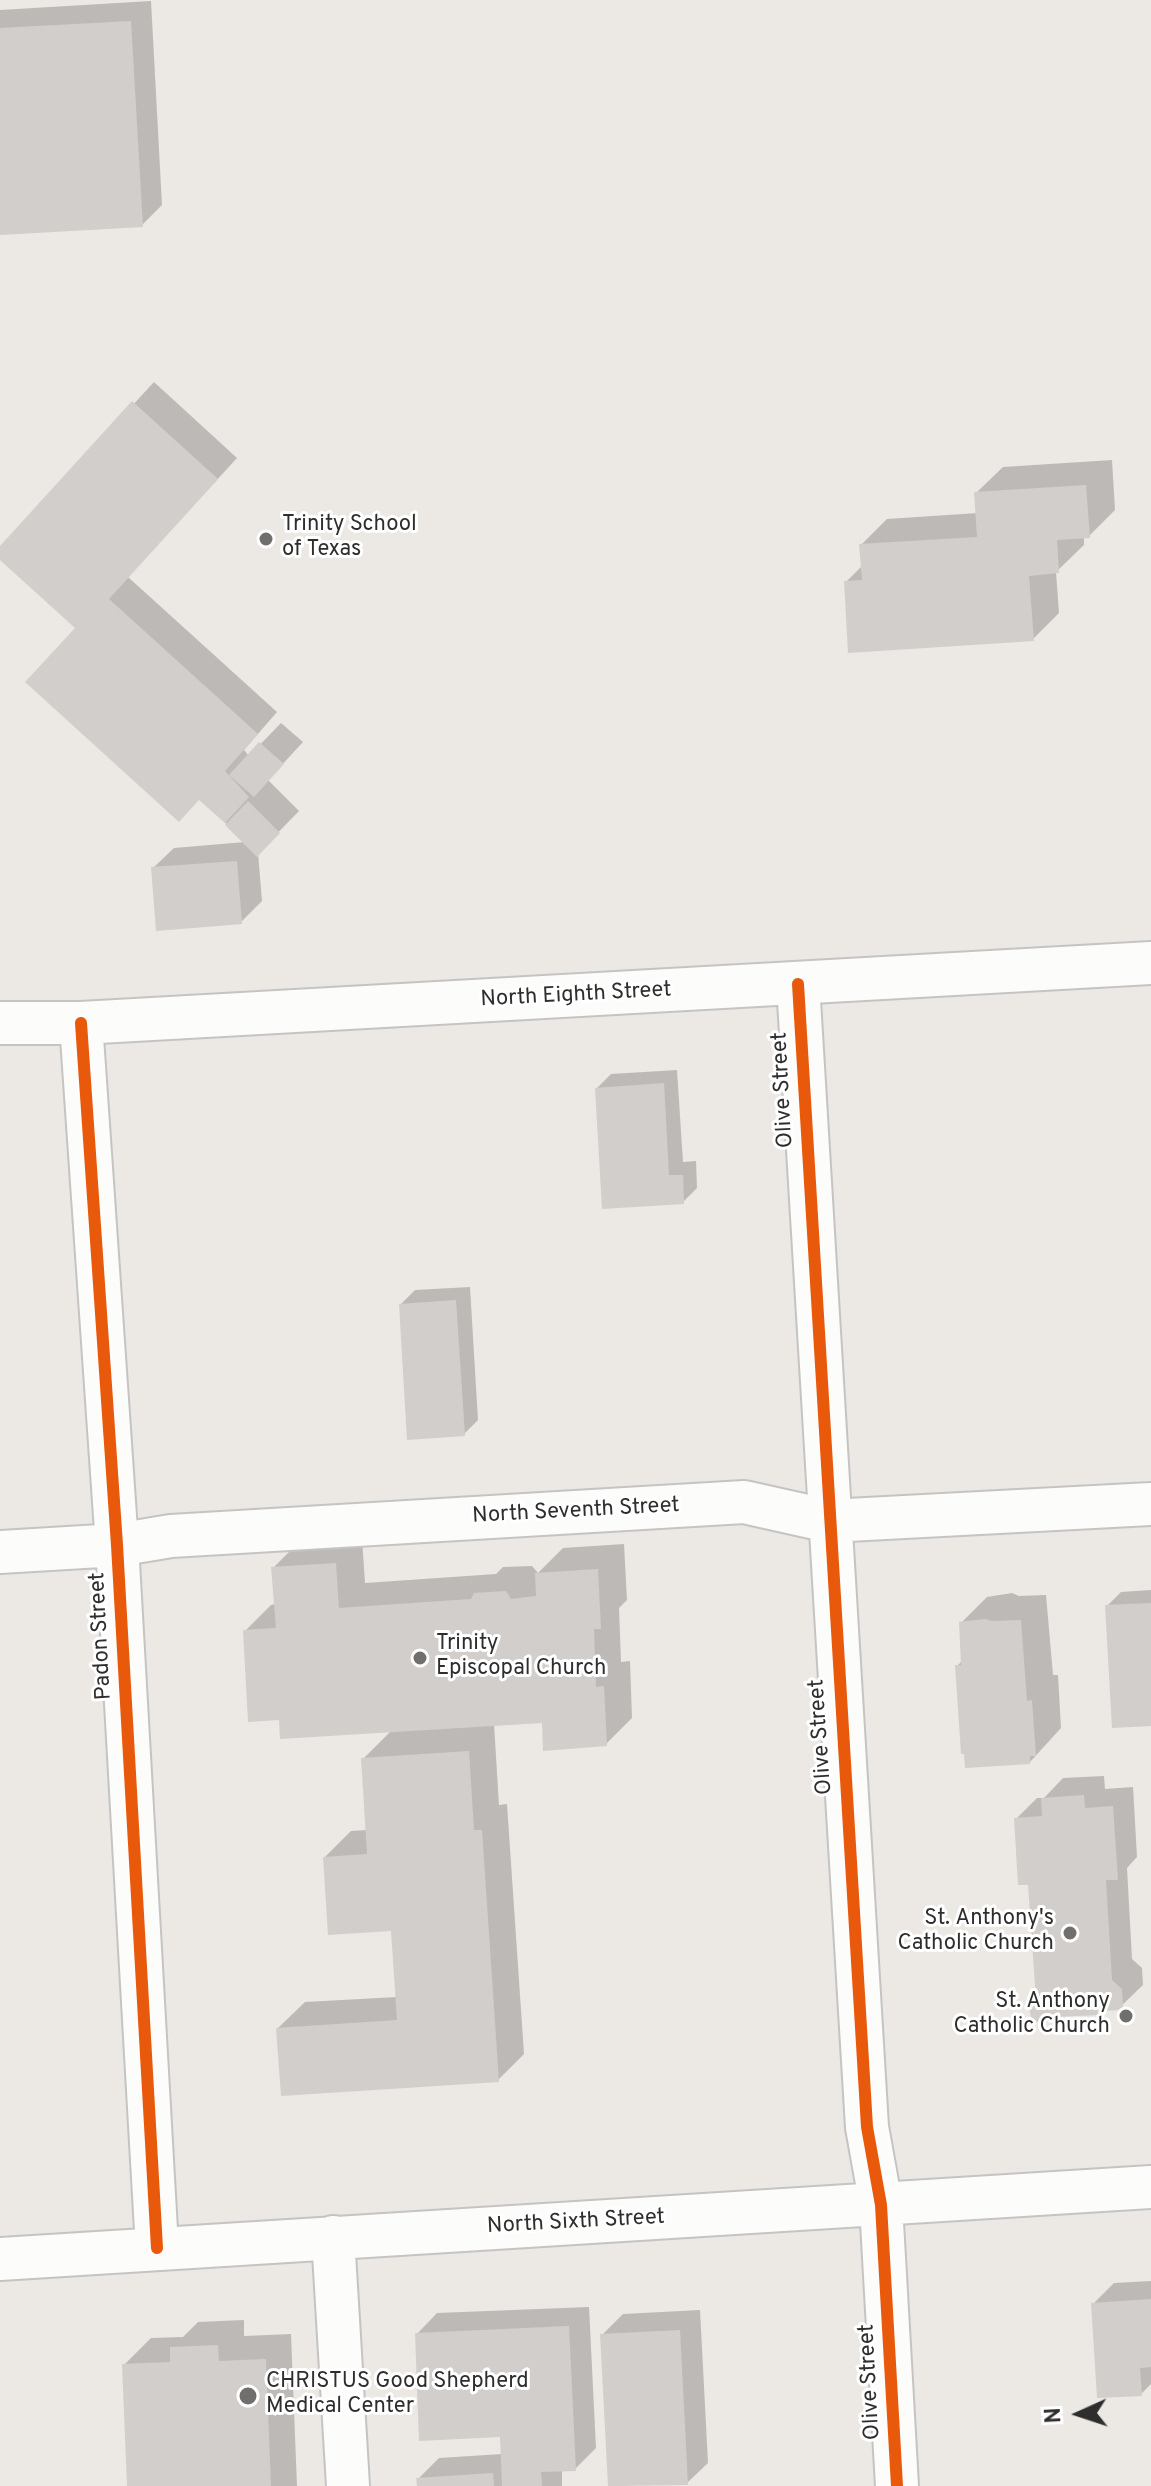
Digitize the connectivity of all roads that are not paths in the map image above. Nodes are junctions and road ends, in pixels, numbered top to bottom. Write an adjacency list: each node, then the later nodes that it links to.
1 (1151, 963): 2 (street, North Eighth Street)
2 (798, 984): 4 (street, North Eighth Street); 6 (street, Olive Street)
3 (0, 1023): 4 (street, North Eighth Street)
4 (81, 1023): 7 (street, Padon Street)
5 (1151, 1504): 6 (street, North Seventh Street)
6 (829, 1521): 7 (street, North Seventh Street); 10 (street, Olive Street)
7 (117, 1545): 8 (street, North Seventh Street); 12 (street, Padon Street)
8 (0, 1552)
9 (1151, 2187): 10 (street, North Sixth Street)
10 (881, 2205): 11 (street, North Sixth Street); 15 (street, Olive Street)
11 (333, 2237): 12 (street, North Sixth Street); 14 (street)
12 (157, 2248): 13 (street, North Sixth Street)
13 (0, 2259)
14 (348, 2486)
15 (897, 2486)

